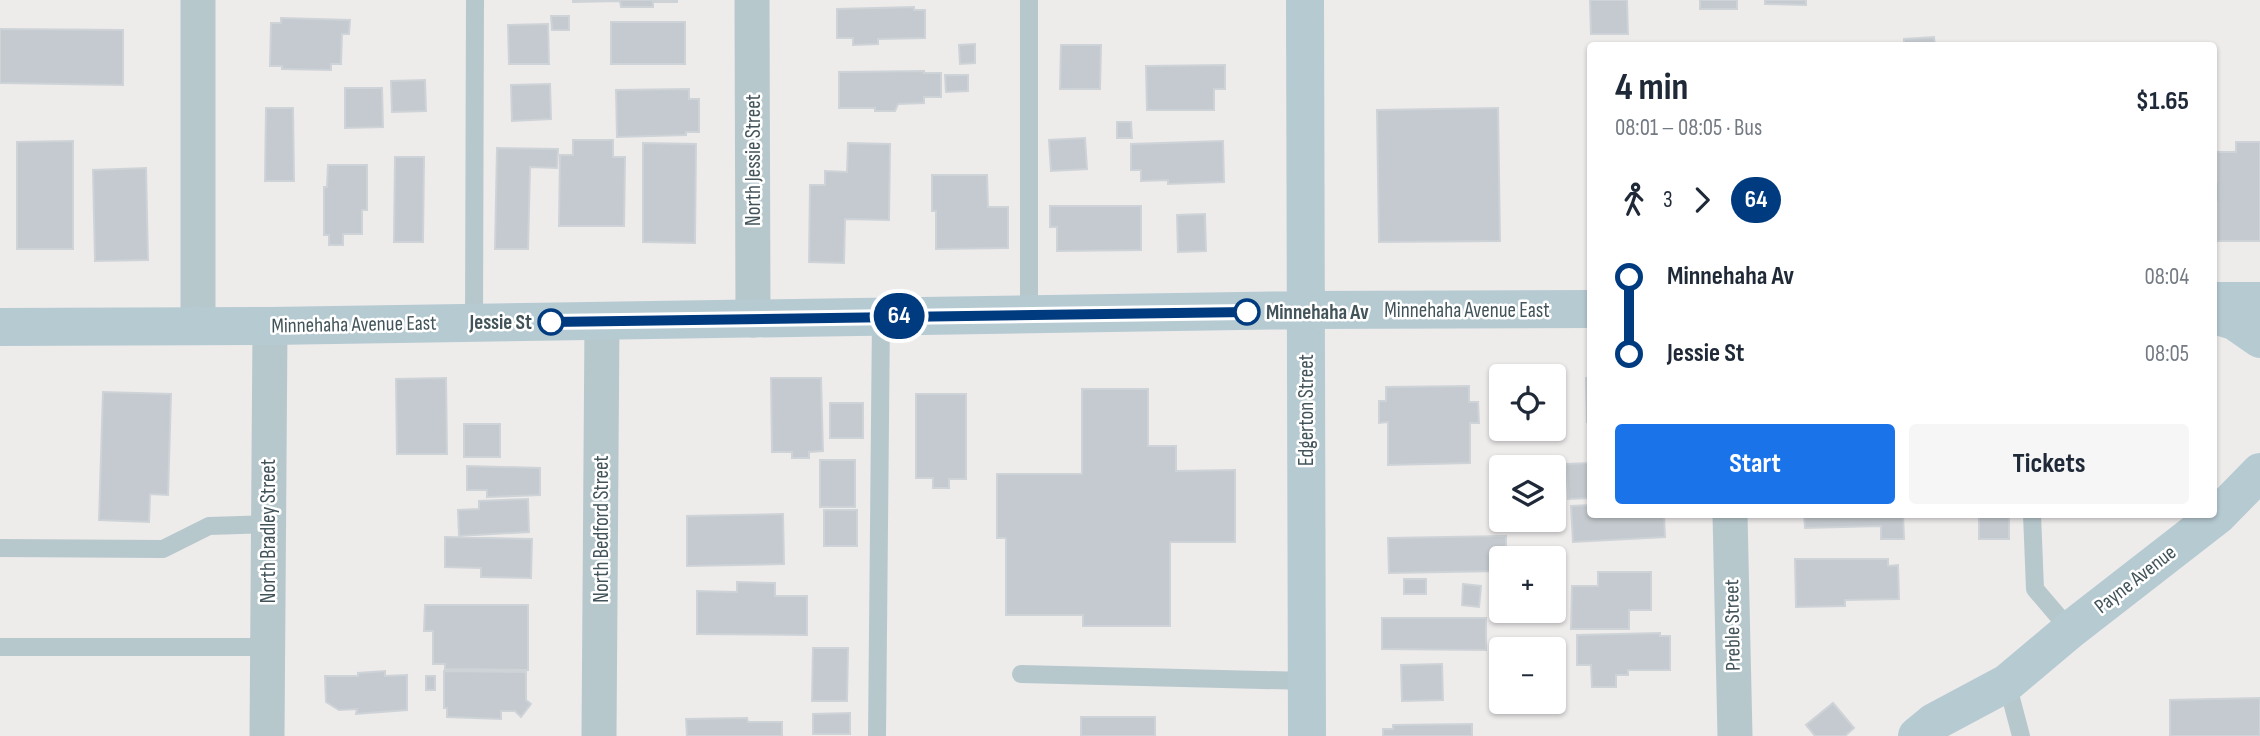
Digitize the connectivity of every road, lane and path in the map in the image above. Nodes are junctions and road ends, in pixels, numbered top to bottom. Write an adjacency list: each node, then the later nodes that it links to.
1 (198, 0): 16 (street)
2 (475, 0): 15 (lane)
3 (752, 0): 13 (street, North Jessie Street)
4 (1029, 0): 10 (lane)
5 (1305, 0): 9 (street, Edgerton Street)
6 (2217, 301): 7 (street)
7 (2260, 301)
8 (1587, 309): 9 (street, Minnehaha Avenue East)
9 (1305, 310): 10 (street, Minnehaha Avenue East); 31 (street, Edgerton Street)
10 (1029, 315): 11 (street, Minnehaha Avenue East)
11 (881, 316): 13 (street, Minnehaha Avenue East); 35 (lane)
12 (2217, 317): 19 (street)
13 (754, 320): 14 (street, Minnehaha Avenue East)
14 (602, 321): 15 (street, Minnehaha Avenue East); 34 (street, North Bedford Street)
15 (474, 323): 17 (street, Minnehaha Avenue East)
16 (198, 324): 17 (street, Minnehaha Avenue East); 18 (street, Minnehaha Avenue East)
17 (270, 326): 25 (street, North Bradley Street)
18 (0, 327)
19 (2260, 340)
20 (2260, 472): 21 (street, Payne Avenue)
21 (2217, 516)
22 (1730, 518): 37 (street, Preble Street)
23 (2032, 518): 27 (lane)
24 (2214, 518): 27 (street, Payne Avenue)
25 (268, 524): 26 (lane); 29 (street, North Bradley Street)
26 (0, 548)
27 (2070, 630): 32 (street, Payne Avenue)
28 (0, 647): 29 (lane)
29 (267, 647): 33 (street, North Bradley Street)
30 (1021, 674): 31 (lane)
31 (1307, 681): 36 (street, Edgerton Street)
32 (2007, 683): 38 (street, Payne Avenue); 39 (street, Payne Avenue); 40 (lane)
33 (267, 736)
34 (599, 736)
35 (877, 736)
36 (1307, 736)
37 (1735, 736)
38 (1917, 736)
39 (1970, 736)
40 (2021, 736)

